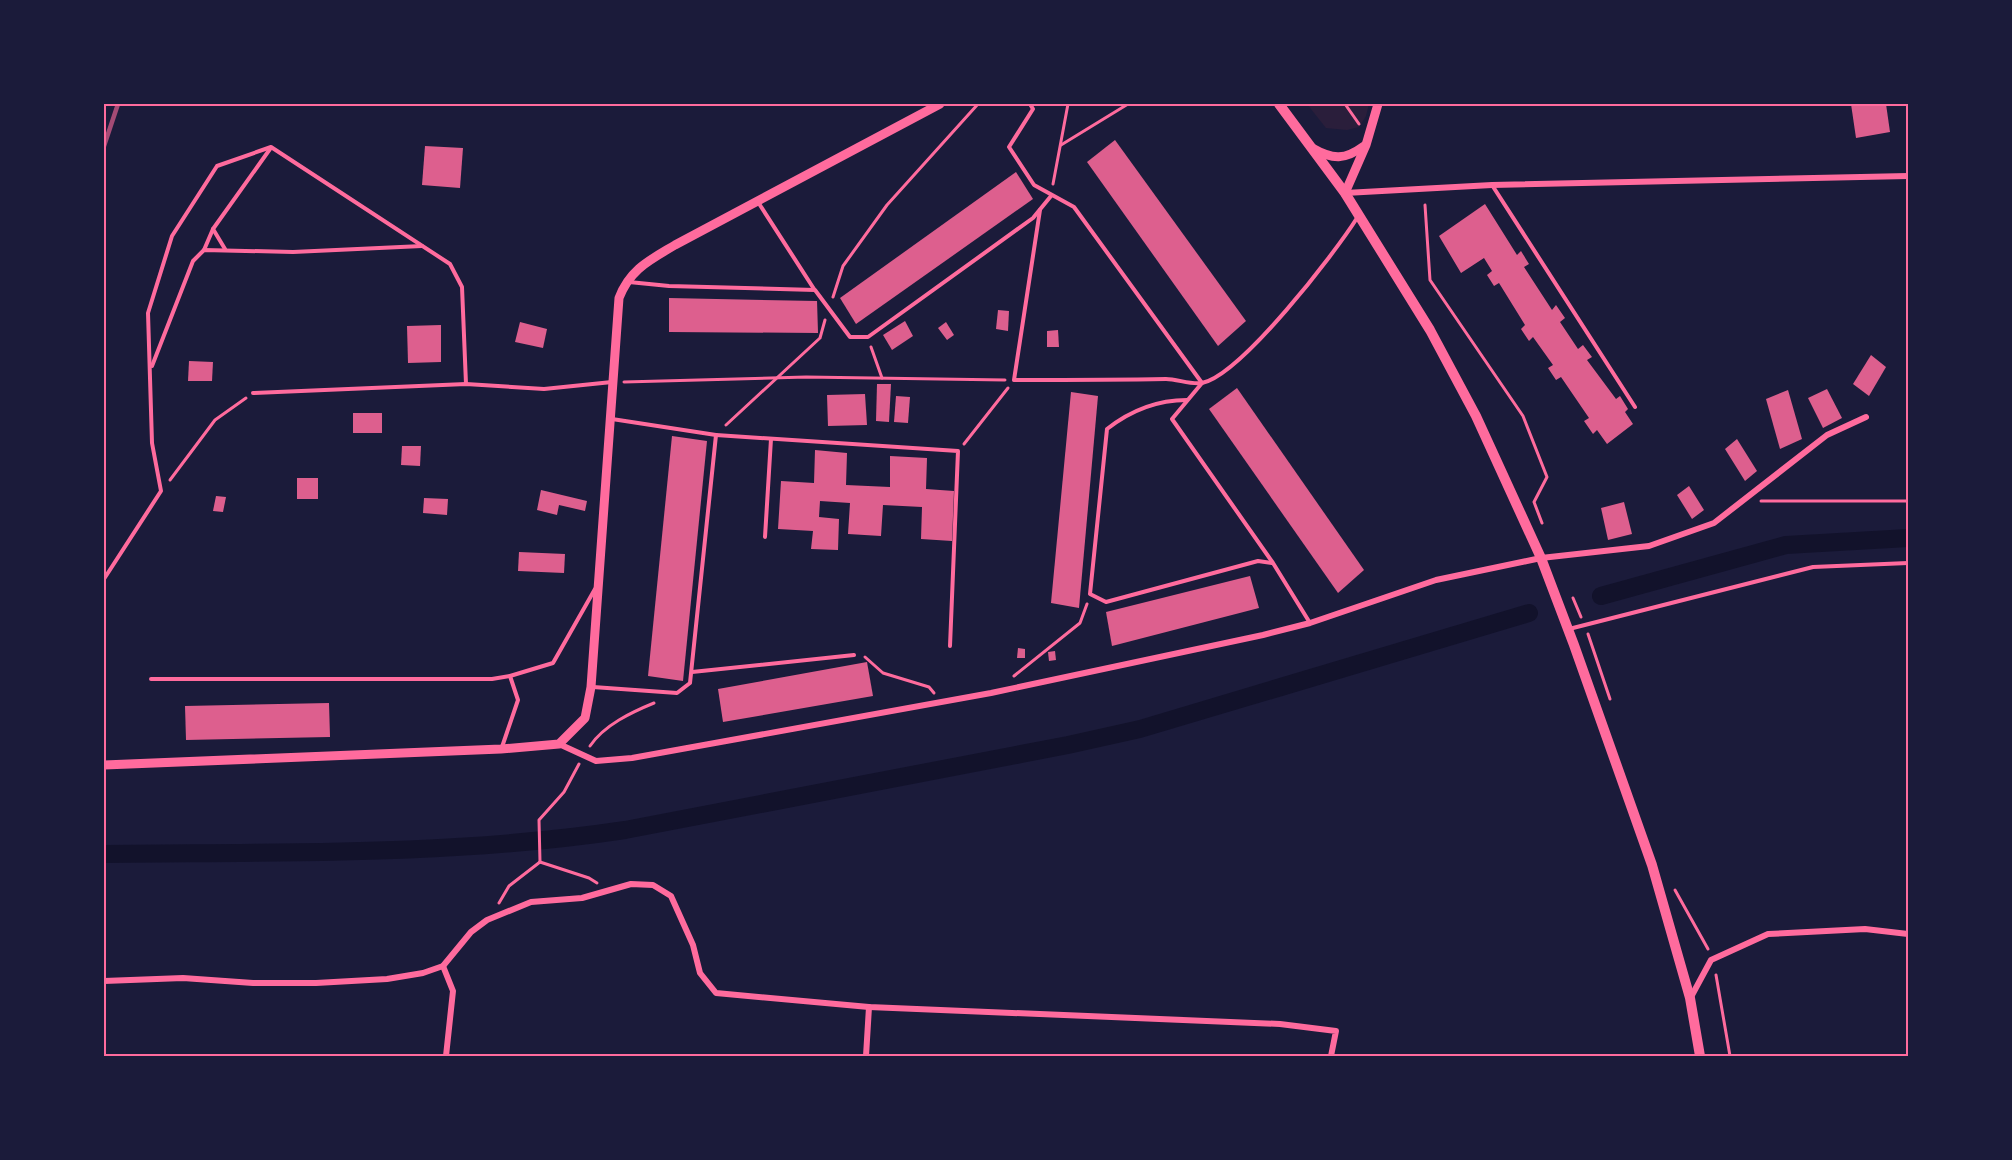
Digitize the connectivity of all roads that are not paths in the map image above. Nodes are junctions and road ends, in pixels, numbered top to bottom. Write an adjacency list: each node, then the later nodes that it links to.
1 (940, 104): 12 (street)
2 (1030, 104): 11 (lane)
3 (1279, 104): 7 (main road)
4 (1378, 104): 5 (street)
5 (1366, 145): 7 (street); 10 (street)
6 (271, 147): 15 (lane); 16 (lane); 21 (lane)
7 (1310, 147): 10 (main road)
8 (1908, 176): 9 (street)
9 (1492, 185): 10 (street); 27 (lane)
10 (1345, 193): 14 (main road)
11 (1051, 196): 13 (lane); 23 (lane)
12 (757, 201): 19 (street); 20 (lane)
13 (1040, 210): 20 (lane); 23 (lane)
14 (1358, 214): 23 (lane); 33 (main road)
15 (213, 229): 17 (lane); 18 (lane)
16 (423, 246): 17 (lane); 24 (lane)
17 (225, 249): 18 (lane)
18 (204, 250): 21 (lane)
19 (625, 282): 20 (lane); 22 (street)
20 (814, 290)
21 (151, 369): 36 (lane)
22 (614, 382): 24 (lane); 29 (street)
23 (1202, 383): 26 (lane)
24 (466, 384): 25 (lane)
25 (253, 393)
26 (1187, 400): 34 (lane); 34 (lane)
27 (1635, 407)
28 (1866, 417): 33 (street)
29 (612, 419): 30 (lane); 37 (street)
30 (716, 435): 31 (lane); 42 (lane)
31 (771, 438): 32 (lane); 40 (lane)
32 (765, 537)
33 (1541, 558): 38 (street); 39 (main road)
34 (1273, 563): 38 (lane)
35 (1908, 563): 39 (lane)
36 (104, 579)
37 (599, 583): 43 (lane); 45 (street)
38 (1310, 623): 46 (street)
39 (1568, 630): 52 (main road)
40 (950, 646)
41 (854, 655): 42 (lane)
42 (692, 672): 45 (lane)
43 (510, 676): 44 (lane); 47 (lane)
44 (151, 679)
45 (591, 687): 46 (street)
46 (559, 744): 47 (street)
47 (501, 750): 48 (street)
48 (104, 765)
49 (1908, 934): 52 (street)
50 (443, 966): 51 (street); 53 (street); 54 (street)
51 (104, 981)
52 (1690, 998): 57 (main road)
53 (868, 1007): 55 (street); 56 (street)
54 (446, 1056)
55 (866, 1056)
56 (1331, 1056)
57 (1699, 1056)

